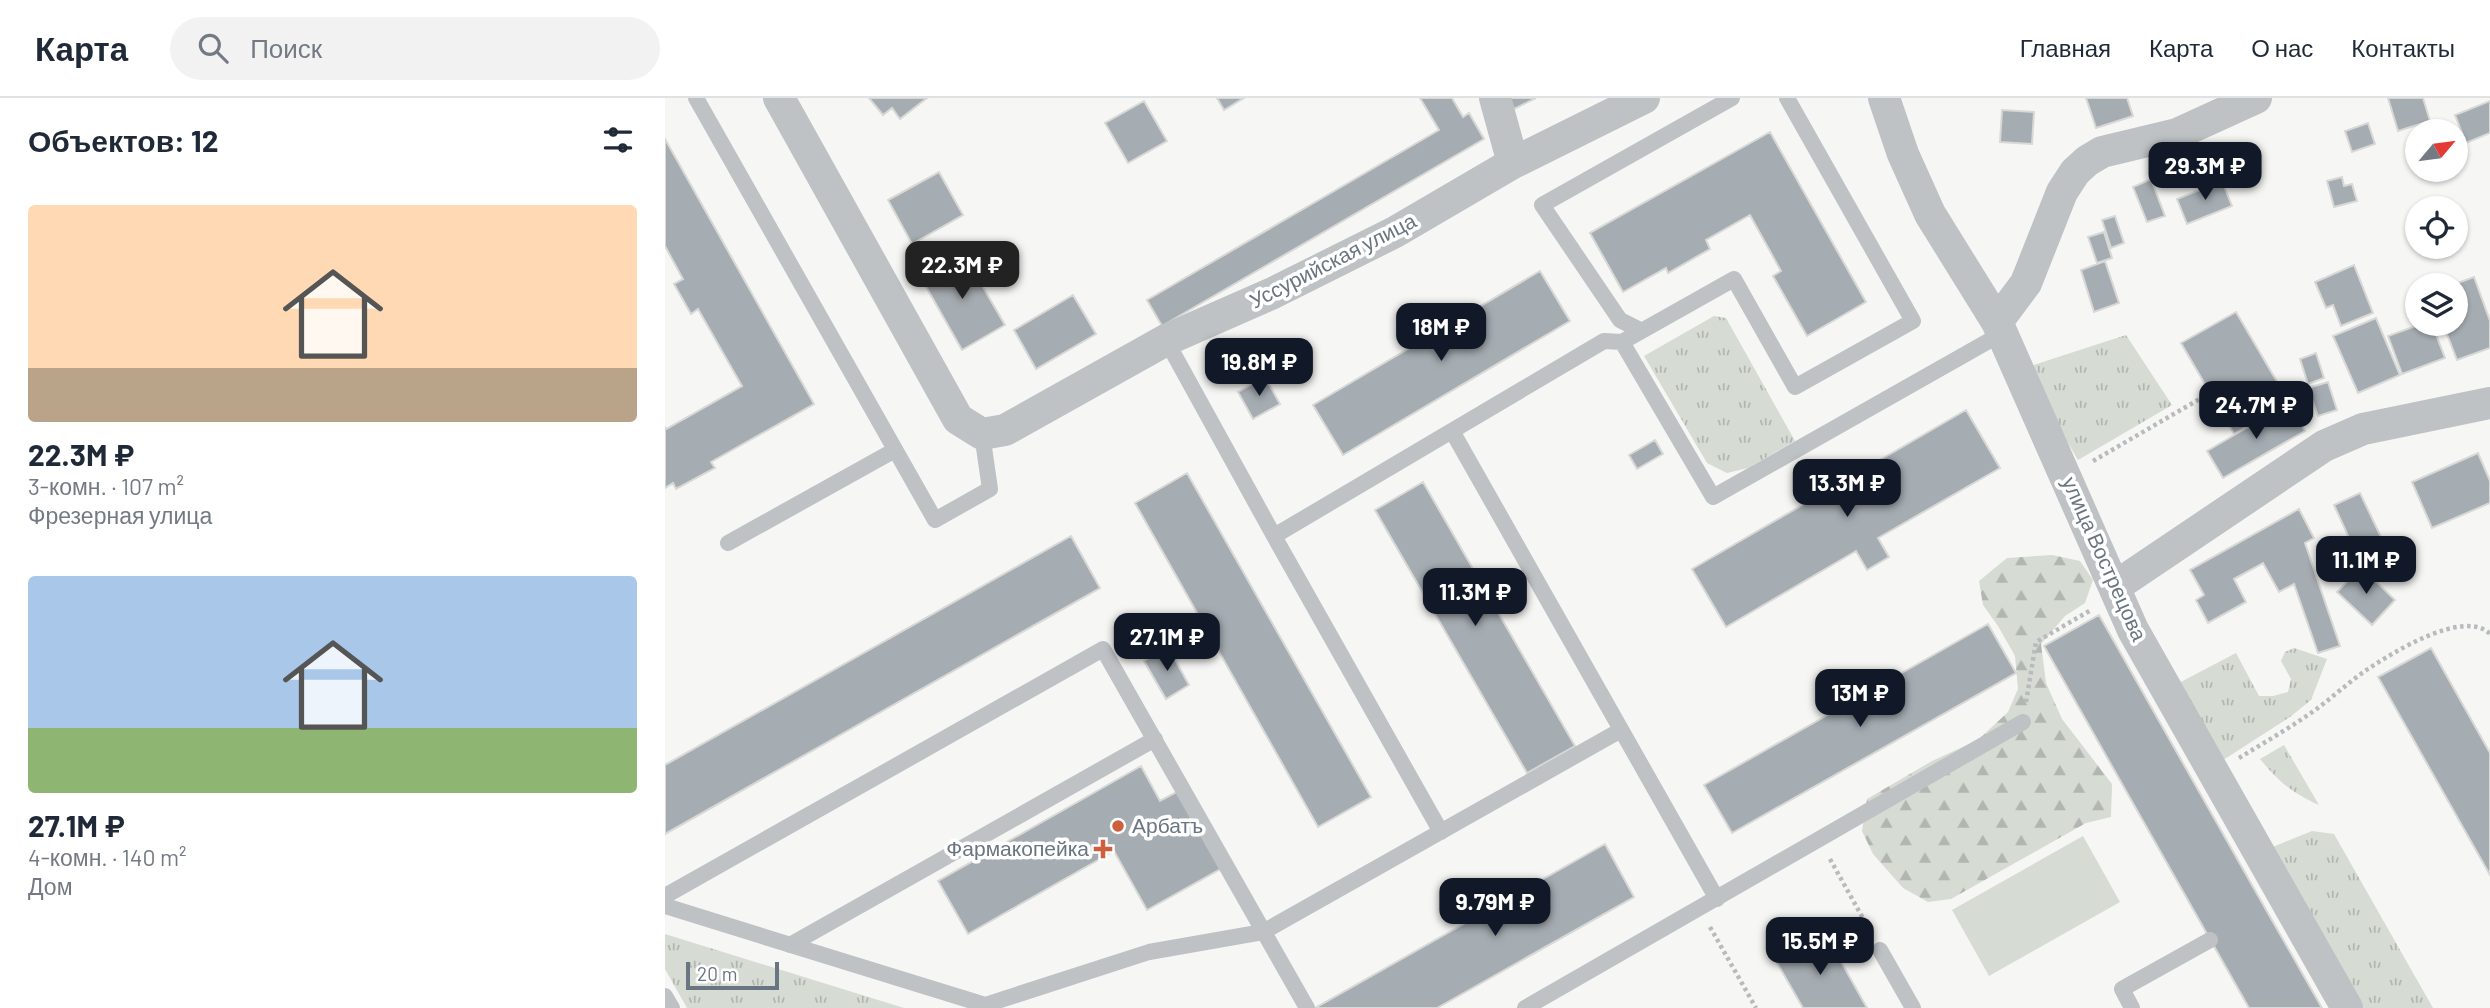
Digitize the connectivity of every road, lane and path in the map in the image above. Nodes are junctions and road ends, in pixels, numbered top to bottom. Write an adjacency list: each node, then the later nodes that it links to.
1 (697, 98): 18 (lane)
2 (779, 98): 17 (street)
3 (1495, 98): 9 (street)
4 (1644, 98): 9 (street, Уссурийская улица)
5 (1732, 98): 11 (lane)
6 (1787, 98): 11 (lane)
7 (1884, 98): 10 (street, улица Вострецова)
8 (2256, 98): 10 (street)
9 (1513, 163): 12 (street, Уссурийская улица)
10 (1999, 328): 13 (lane); 19 (street, улица Вострецова)
11 (1642, 331): 13 (lane)
12 (1166, 340): 17 (street, Уссурийская улица); 20 (lane)
13 (1622, 342): 16 (lane)
14 (2210, 393): 19 (path)
15 (2490, 403): 22 (street)
16 (1452, 431): 20 (lane); 25 (lane)
17 (982, 434): 18 (lane)
18 (895, 450): 21 (lane)
19 (2067, 476): 22 (street, улица Вострецова)
20 (1274, 537): 28 (lane)
21 (728, 543)
22 (2117, 590): 24 (path); 27 (street, улица Вострецова)
23 (2490, 634): 27 (path)
24 (2023, 722): 29 (lane)
25 (1621, 730): 28 (lane); 31 (lane)
26 (1155, 739): 30 (lane); 34 (lane); 36 (lane)
27 (2215, 773): 45 (street, улица Вострецова)
28 (1441, 832): 34 (lane)
29 (1819, 840): 31 (lane); 37 (path)
30 (665, 896)
31 (1717, 900): 33 (lane)
32 (665, 906): 36 (lane)
33 (1699, 909): 41 (lane); 42 (path)
34 (1263, 932): 36 (lane); 40 (lane)
35 (2210, 940): 44 (lane)
36 (790, 945)
37 (1880, 950): 43 (lane)
38 (665, 996): 39 (lane)
39 (672, 1008)
40 (1307, 1008)
41 (1525, 1008)
42 (1756, 1008)
43 (1913, 1008)
44 (2133, 1008)
45 (2347, 1008)

